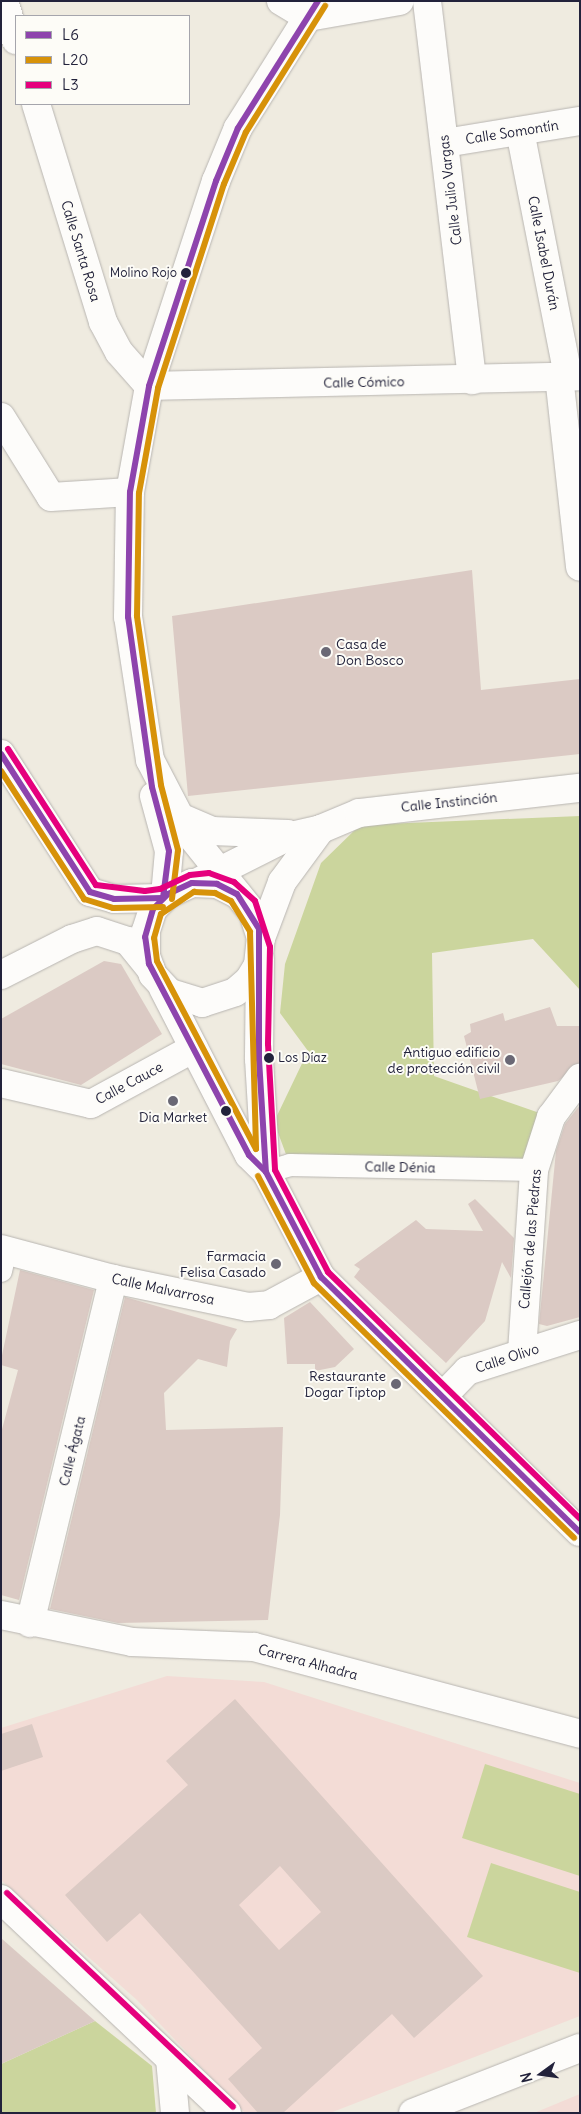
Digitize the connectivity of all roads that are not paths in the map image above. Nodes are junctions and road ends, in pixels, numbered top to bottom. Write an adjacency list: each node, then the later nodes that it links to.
1 (4, 1): 6 (street)
2 (282, 1): 5 (street)
3 (400, 1): 5 (street)
4 (427, 1): 10 (street, Calle Julio Vargas)
5 (313, 9): 13 (street)
6 (15, 37)
7 (36, 105): 13 (street, Calle Santa Rosa)
8 (580, 121): 9 (street, Calle Somontín)
9 (520, 131): 10 (street, Calle Somontín); 11 (street, Calle Isabel Durán)
10 (445, 142): 12 (street, Calle Julio Vargas)
11 (569, 376): 12 (street, Calle Cómico); 16 (street, Calle Isabel Durán)
12 (472, 380): 13 (street, Calle Cómico)
13 (149, 386): 15 (street)
14 (1, 417): 15 (street)
15 (130, 492): 18 (street)
16 (580, 567)
17 (1, 754): 24 (street)
18 (150, 760): 20 (street); 23 (street)
19 (580, 788): 21 (street, Calle Instinción)
20 (177, 816): 21 (street, Calle Instinción); 22 (street)
21 (309, 832): 22 (street, Calle Instinción); 26 (street)
22 (207, 877): 23 (street); 26 (street)
23 (164, 897): 24 (street); 28 (street)
24 (114, 900): 25 (street)
25 (72, 938): 27 (street); 28 (street)
26 (260, 948): 28 (street); 33 (street)
27 (1, 976)
28 (157, 978): 29 (street)
29 (194, 1048): 31 (street, Calle Cauce); 33 (street)
30 (580, 1078): 32 (street, Callejón de las Piedras)
31 (1, 1083)
32 (534, 1170): 33 (street, Calle Dénia); 38 (street, Callejón de las Piedras)
33 (266, 1172): 35 (street)
34 (3, 1257): 36 (street, Calle Malvarrosa)
35 (321, 1277): 36 (street, Calle Malvarrosa); 39 (street)
36 (113, 1279): 42 (street, Calle Ágata)
37 (580, 1335): 38 (street, Calle Olivo)
38 (522, 1352): 39 (street, Calle Olivo)
39 (443, 1396): 40 (street)
40 (580, 1532)
41 (1, 1615): 42 (street, Carrera Alhadra)
42 (30, 1624): 43 (street, Carrera Alhadra)
43 (580, 1734)
44 (1, 1899): 46 (street)
45 (580, 2048): 49 (street)
46 (170, 2059): 47 (street); 48 (street)
47 (175, 2113)
48 (227, 2113)
49 (413, 2113)

